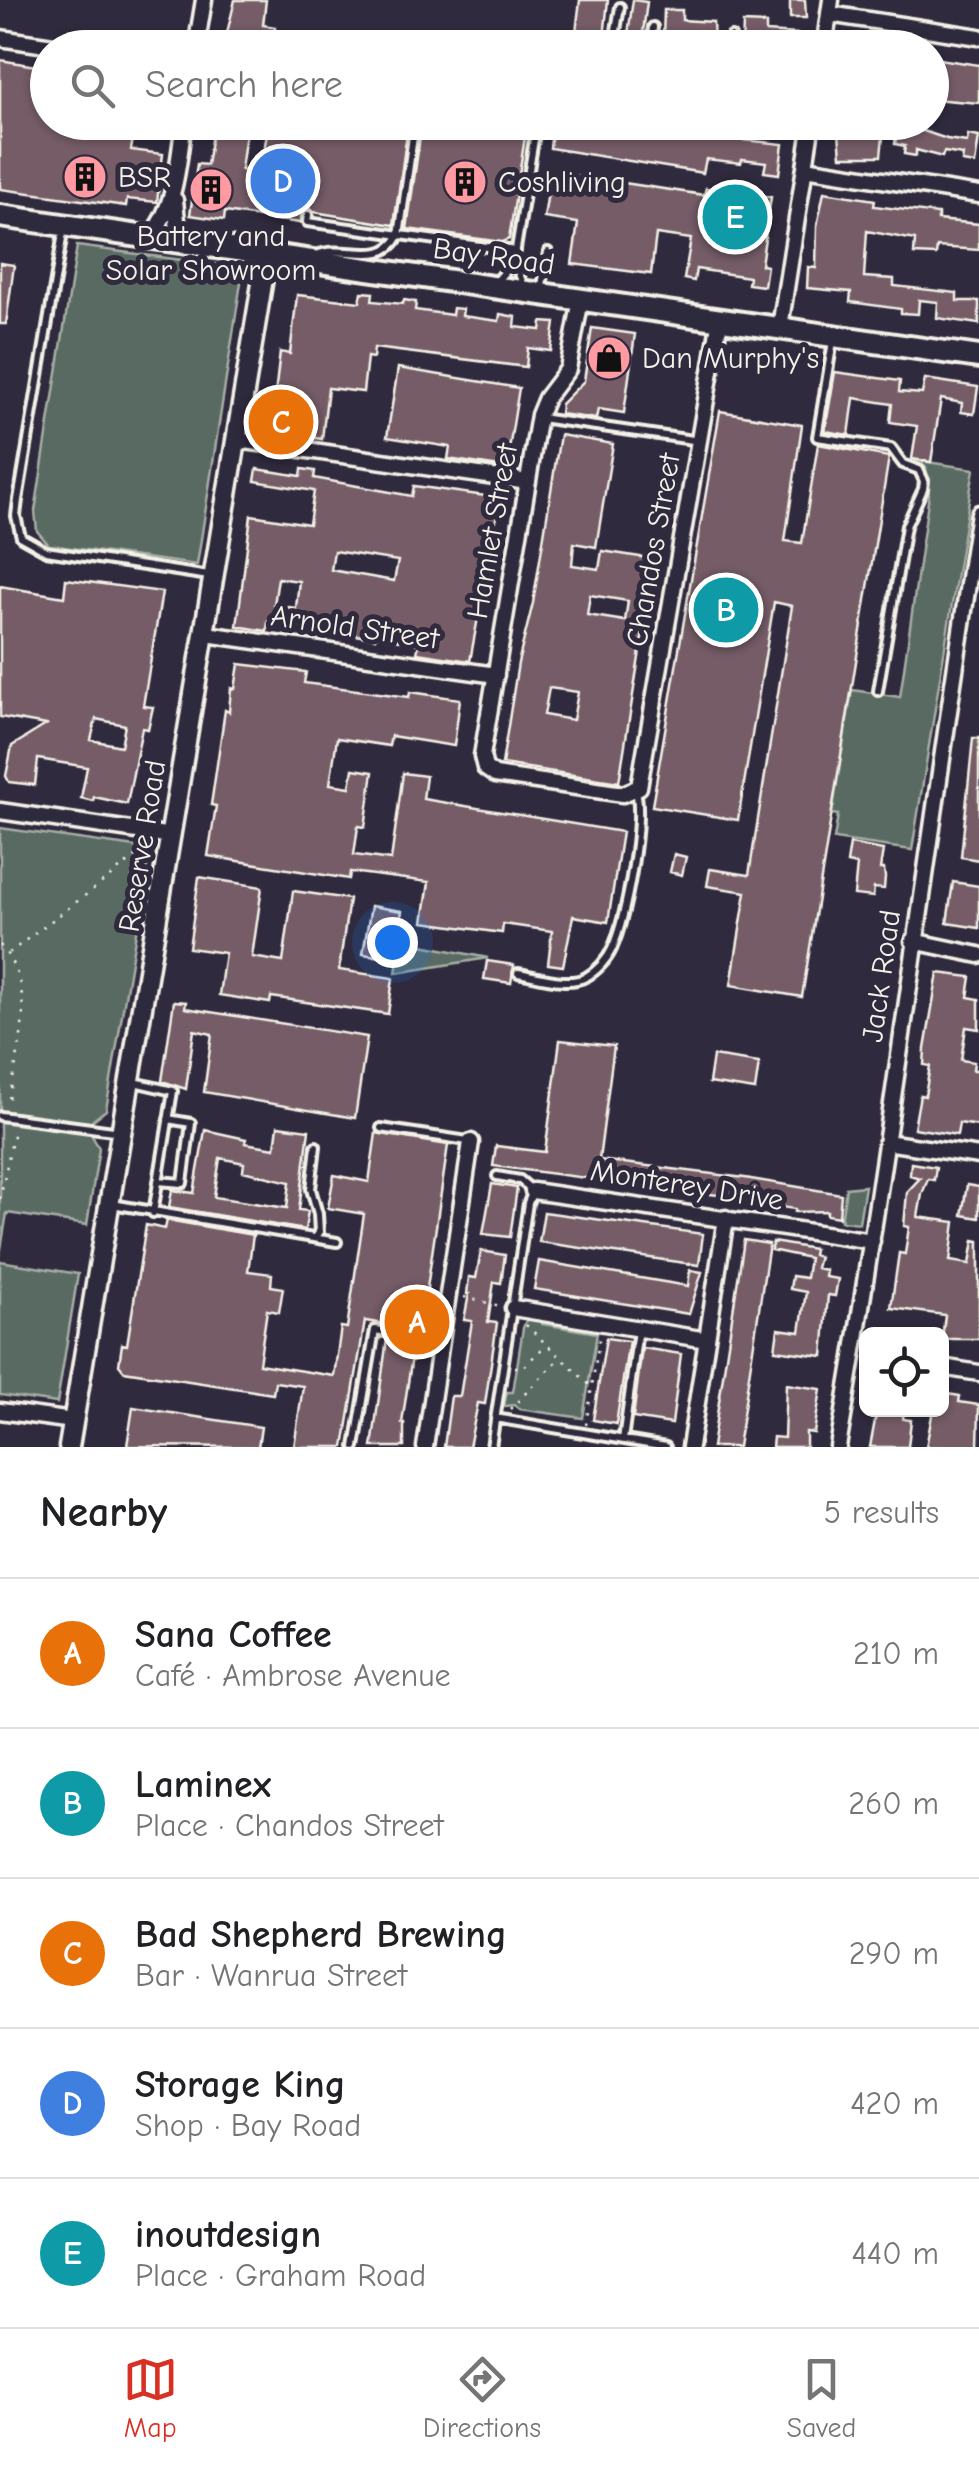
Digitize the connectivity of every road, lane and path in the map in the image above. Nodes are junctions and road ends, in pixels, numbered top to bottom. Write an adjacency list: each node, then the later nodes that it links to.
1 (204, 0): 5 (street)
2 (620, 7): 6 (lane)
3 (830, 7): 8 (street)
4 (654, 27): 7 (lane)
5 (199, 30)
6 (616, 30)
7 (654, 30)
8 (944, 30)
9 (949, 31): 10 (street)
10 (979, 37)
11 (0, 38): 12 (street)
12 (30, 43)
13 (181, 140): 18 (street)
14 (412, 140): 23 (lane)
15 (534, 140): 26 (lane)
16 (809, 140): 17 (street)
17 (805, 168): 19 (street); 35 (street)
18 (174, 189): 24 (street); 25 (street)
19 (979, 195)
20 (308, 215): 23 (lane)
21 (0, 216): 22 (main road, Bay Road)
22 (64, 225): 24 (main road, Bay Road); 43 (lane)
23 (398, 236): 26 (lane); 29 (lane)
24 (150, 237): 25 (main road, Bay Road)
25 (180, 241): 28 (main road, Bay Road)
26 (516, 250): 30 (lane)
27 (548, 252): 32 (lane)
28 (267, 254): 29 (main road, Bay Road); 39 (street, Reserve Road)
29 (306, 260): 31 (main road, Bay Road)
30 (514, 261): 31 (lane); 32 (lane)
31 (494, 286): 32 (main road, Bay Road)
32 (533, 292): 33 (main road, Bay Road)
33 (581, 298): 34 (main road, Bay Road); 38 (street, Hamlet Street)
34 (720, 318): 35 (main road, Bay Road); 40 (street, Chandos Street)
35 (780, 327): 36 (main road, Bay Road)
36 (834, 335): 37 (main road, Bay Road); 46 (lane)
37 (979, 357)
38 (539, 418): 40 (lane); 41 (street, Hamlet Street)
39 (238, 440): 41 (street); 43 (street, Reserve Road)
40 (700, 442): 47 (street, Chandos Street)
41 (528, 482): 45 (street, Hamlet Street)
42 (979, 513): 52 (street, Jack Road)
43 (215, 577): 44 (street, Reserve Road)
44 (206, 634): 45 (street, Arnold Street); 49 (street, Reserve Road)
45 (496, 675): 47 (street, Hamlet Street)
46 (878, 691)
47 (636, 790): 55 (lane)
48 (0, 811): 49 (street)
49 (172, 836): 56 (street, Reserve Road)
50 (149, 847): 53 (path)
51 (0, 945): 53 (path)
52 (913, 945): 54 (street); 63 (street, Jack Road)
53 (8, 954): 57 (path)
54 (979, 955)
55 (518, 972)
56 (131, 1082): 59 (lane); 61 (street, Reserve Road)
57 (3, 1117): 58 (lane)
58 (16, 1118): 61 (lane); 69 (path)
59 (168, 1119): 67 (lane); 67 (lane)
60 (381, 1128): 62 (lane)
61 (122, 1132): 70 (street, Reserve Road)
62 (472, 1142): 81 (street)
63 (886, 1142): 65 (street); 74 (street, Jack Road)
64 (316, 1146): 73 (lane)
65 (979, 1156)
66 (497, 1176): 68 (lane, Monterey Drive)
67 (158, 1181): 71 (lane)
68 (533, 1191): 72 (street, Monterey Drive); 77 (lane)
69 (0, 1199)
70 (110, 1204): 71 (lane); 93 (street, Reserve Road)
71 (153, 1213): 73 (lane)
72 (726, 1218): 74 (street, Monterey Drive); 82 (street)
73 (314, 1238): 75 (lane)
74 (872, 1241): 79 (street, Jack Road)
75 (338, 1242)
76 (464, 1297): 77 (path)
77 (513, 1308): 78 (street); 83 (path); 86 (lane)
78 (602, 1323): 80 (street); 89 (path)
79 (863, 1327)
80 (638, 1328): 82 (street); 95 (lane)
81 (441, 1340): 97 (lane); 98 (street)
82 (707, 1340): 101 (street)
83 (546, 1346): 84 (path); 86 (path)
84 (561, 1357): 89 (path); 90 (path)
85 (859, 1358): 102 (street, Jack Road)
86 (504, 1365): 92 (lane)
87 (949, 1368): 88 (street)
88 (979, 1373)
89 (592, 1387): 94 (path)
90 (510, 1409)
91 (0, 1411): 93 (street)
92 (496, 1418): 94 (lane); 99 (lane)
93 (73, 1422): 96 (street, Reserve Road)
94 (585, 1434): 95 (lane)
95 (623, 1440): 100 (lane)
96 (69, 1447)
97 (355, 1447)
98 (424, 1447)
99 (491, 1447)
100 (666, 1447)
101 (690, 1447)
102 (838, 1447)

